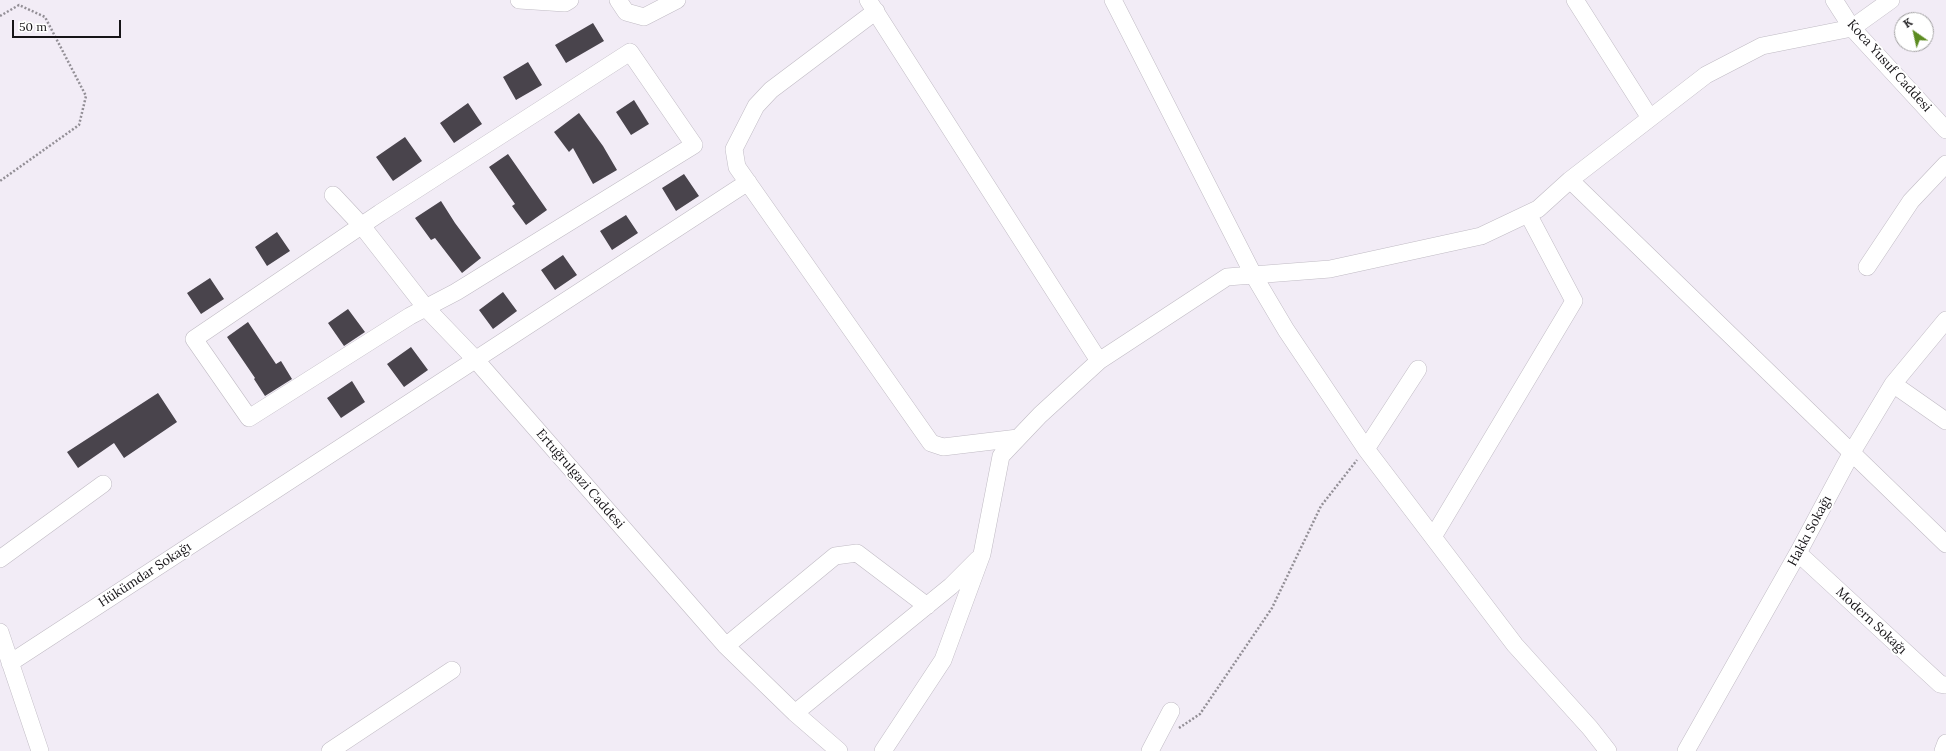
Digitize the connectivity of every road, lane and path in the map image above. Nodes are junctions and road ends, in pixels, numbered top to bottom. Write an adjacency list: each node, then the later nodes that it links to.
1 (519, 0): 2 (street)
2 (570, 0)
3 (618, 0): 4 (street)
4 (677, 0)
5 (1113, 0): 22 (street)
6 (1575, 0): 12 (street)
7 (1834, 0): 11 (street, Koca Yusuf Caddesi)
8 (1891, 0): 11 (street)
9 (872, 6): 17 (street); 26 (street)
10 (0, 16): 16 (path)
11 (1852, 28): 12 (street); 13 (street, Koca Yusuf Caddesi)
12 (1650, 118): 15 (street)
13 (1945, 126)
14 (1946, 164): 21 (street)
15 (1570, 180): 19 (street); 32 (street)
16 (0, 181)
17 (748, 182): 25 (street, Hükümdar Sokağı); 30 (street)
18 (333, 195): 20 (street, Ertuğrulgazi Caddesi)
19 (1528, 214): 22 (street); 34 (street)
20 (362, 226): 23 (street, Ertuğrulgazi Caddesi); 23 (street); 23 (street)
21 (1867, 266)
22 (1254, 276): 26 (street); 31 (street)
23 (426, 308): 25 (street, Ertuğrulgazi Caddesi)
24 (1946, 320): 28 (street, Hakkı Sokağı)
25 (476, 360): 41 (street, Ertuğrulgazi Caddesi); 42 (street, Hükümdar Sokağı)
26 (1099, 361): 30 (street)
27 (1418, 369): 31 (street)
28 (1893, 384): 29 (street); 32 (street, Hakkı Sokağı)
29 (1946, 421)
30 (1018, 438): 37 (street)
31 (1366, 448): 34 (street); 47 (path)
32 (1852, 452): 35 (street); 36 (street, Hakkı Sokağı)
33 (103, 484): 38 (street)
34 (1433, 536): 49 (street)
35 (1946, 544)
36 (1798, 553): 44 (street, Modern Sokağı); 55 (street, Hakkı Sokağı)
37 (982, 554): 39 (street); 53 (street)
38 (0, 559)
39 (927, 606): 41 (street); 46 (street)
40 (0, 632): 42 (street)
41 (726, 646): 46 (street, Ertuğrulgazi Caddesi)
42 (10, 663): 50 (street)
43 (452, 670): 51 (street)
44 (1946, 685)
45 (1171, 711): 47 (street)
46 (795, 713): 52 (street, Ertuğrulgazi Caddesi)
47 (1159, 733): 54 (street)
48 (1946, 743): 56 (street)
49 (1600, 747)
50 (40, 751)
51 (330, 751)
52 (839, 751)
53 (883, 751)
54 (1150, 751)
55 (1686, 751)
56 (1943, 751)

